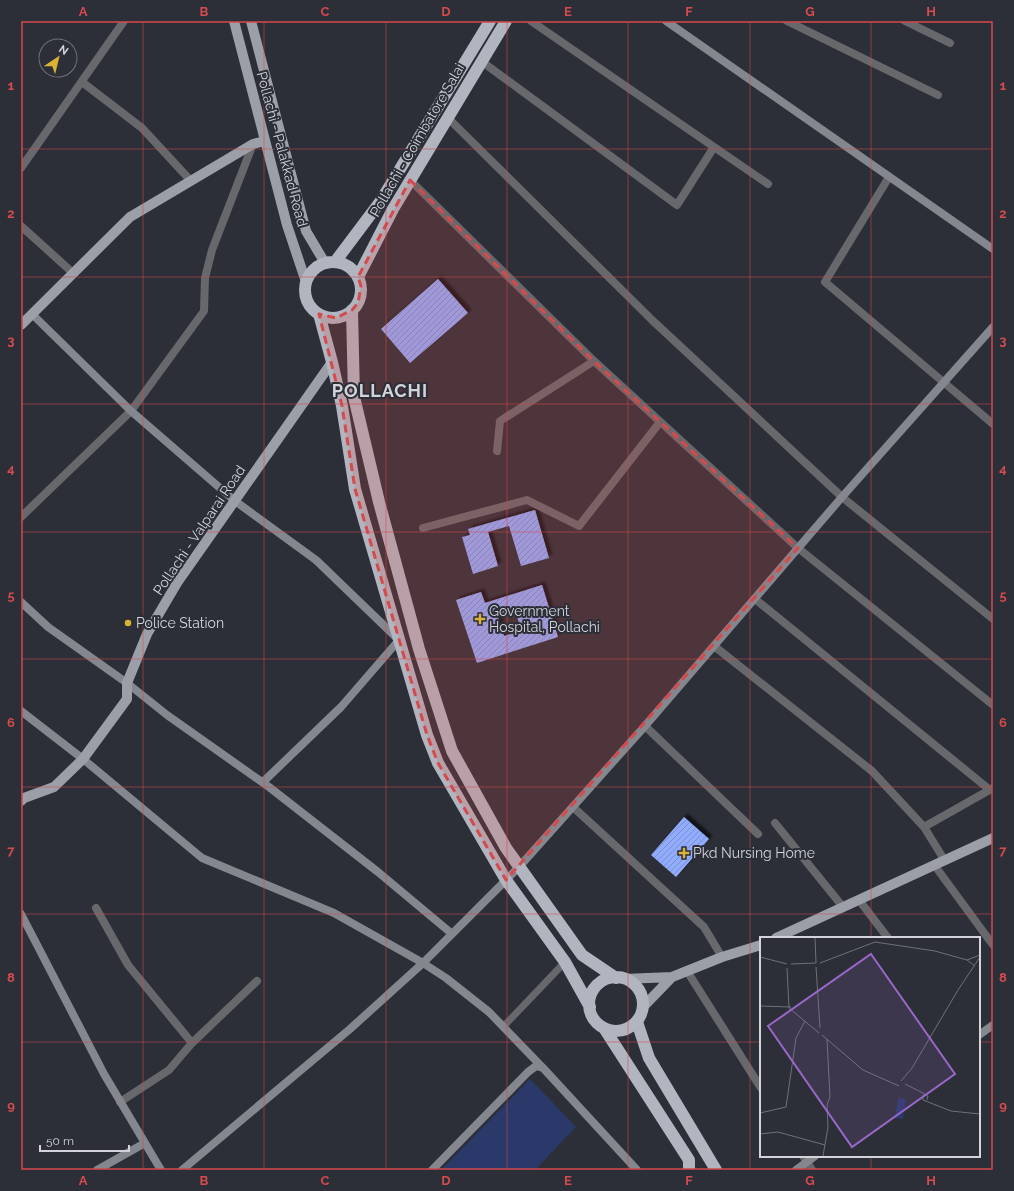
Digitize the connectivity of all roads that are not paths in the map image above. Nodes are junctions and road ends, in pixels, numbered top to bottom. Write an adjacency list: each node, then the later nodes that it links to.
1 (124, 21): 12 (street)
2 (234, 21): 15 (main road, Pollachi - Palakkad Road)
3 (251, 21): 25 (main road)
4 (490, 21): 25 (highway, Pollachi - Coimbatore Salai)
5 (506, 21): 11 (highway, Pollachi - Coimbatore Salai)
6 (531, 21): 17 (street)
7 (666, 21): 19 (street)
8 (787, 21): 13 (street)
9 (905, 21): 10 (street)
10 (950, 43)
11 (481, 61): 14 (highway, Pollachi - Coimbatore Salai); 17 (street)
12 (82, 82): 18 (street); 21 (street)
13 (938, 95)
14 (448, 118): 20 (highway, Pollachi - Coimbatore Salai); 41 (street)
15 (265, 142): 16 (main road); 28 (main road, Pollachi - Palakkad Road)
16 (253, 144): 21 (main road); 37 (street)
17 (714, 147): 22 (street)
18 (21, 168)
19 (889, 177): 24 (street); 36 (street)
20 (410, 180): 27 (highway, Pollachi - Coimbatore Salai); 34 (street)
21 (191, 181): 26 (main road)
22 (768, 184)
23 (21, 226): 26 (street)
24 (993, 249)
25 (330, 262): 27 (highway); 28 (highway, Pollachi - Coimbatore Salai)
26 (73, 273): 30 (main road)
27 (358, 277): 29 (highway)
28 (306, 282): 31 (highway)
29 (352, 310): 31 (highway); 66 (highway)
30 (32, 314): 32 (main road); 37 (street)
31 (319, 314): 35 (highway)
32 (21, 325)
33 (993, 327): 36 (street)
34 (594, 361): 38 (street); 40 (street)
35 (332, 362): 42 (main road, Pollachi - Valparai Road); 49 (highway)
36 (944, 382): 39 (street); 41 (street)
37 (132, 411): 42 (street); 43 (street)
38 (660, 422): 44 (street); 45 (street)
39 (993, 424)
40 (497, 451)
41 (842, 497): 45 (street); 48 (street)
42 (235, 502): 49 (street); 51 (main road, Pollachi - Valparai Road)
43 (21, 517)
44 (423, 528)
45 (798, 548): 46 (street); 52 (street)
46 (755, 599): 50 (street); 57 (street)
47 (21, 602): 51 (street)
48 (993, 619)
49 (399, 640): 56 (street); 67 (highway)
50 (714, 646): 54 (street); 61 (street)
51 (127, 683): 55 (main road, Pollachi - Valparai Road); 56 (street)
52 (993, 705)
53 (21, 710): 55 (street)
54 (645, 726): 59 (street); 62 (street)
55 (83, 758): 58 (main road, Pollachi - Valparai Road); 79 (street)
56 (263, 782): 72 (street)
57 (992, 789): 61 (street)
58 (21, 801)
59 (573, 807): 66 (street); 77 (street)
60 (775, 823): 69 (street)
61 (924, 827): 64 (street)
62 (758, 834)
63 (993, 838): 64 (main road)
64 (945, 861): 65 (main road)
65 (935, 866): 68 (main road); 75 (street)
66 (519, 867): 67 (street); 82 (highway)
67 (506, 880): 72 (street); 78 (highway)
68 (859, 900): 69 (main road); 74 (street)
69 (843, 907): 73 (main road)
70 (96, 908): 91 (street)
71 (21, 914): 94 (street)
72 (451, 933): 79 (street)
73 (778, 937)
74 (887, 937)
75 (993, 944)
76 (760, 945): 77 (main road)
77 (722, 957): 80 (main road)
78 (565, 962): 84 (highway); 88 (lane)
79 (423, 963): 88 (street); 99 (street)
80 (687, 971): 81 (main road); 93 (street)
81 (672, 977): 82 (main road); 85 (main road)
82 (620, 978): 84 (highway); 85 (highway)
83 (257, 981): 91 (street)
84 (590, 1007): 89 (highway)
85 (643, 1007): 86 (highway)
86 (637, 1022): 89 (highway); 103 (highway)
87 (993, 1025): 90 (street)
88 (503, 1027): 92 (street)
89 (604, 1028): 102 (highway)
90 (980, 1034)
91 (192, 1044): 94 (street)
92 (544, 1069): 100 (street); 101 (street)
93 (760, 1083)
94 (120, 1102): 95 (street)
95 (145, 1143): 97 (street); 98 (street)
96 (805, 1159): 104 (street); 105 (street)
97 (97, 1170)
98 (161, 1170)
99 (182, 1170)
100 (432, 1170)
101 (637, 1170)
102 (689, 1170)
103 (716, 1170)
104 (796, 1170)
105 (812, 1170)

